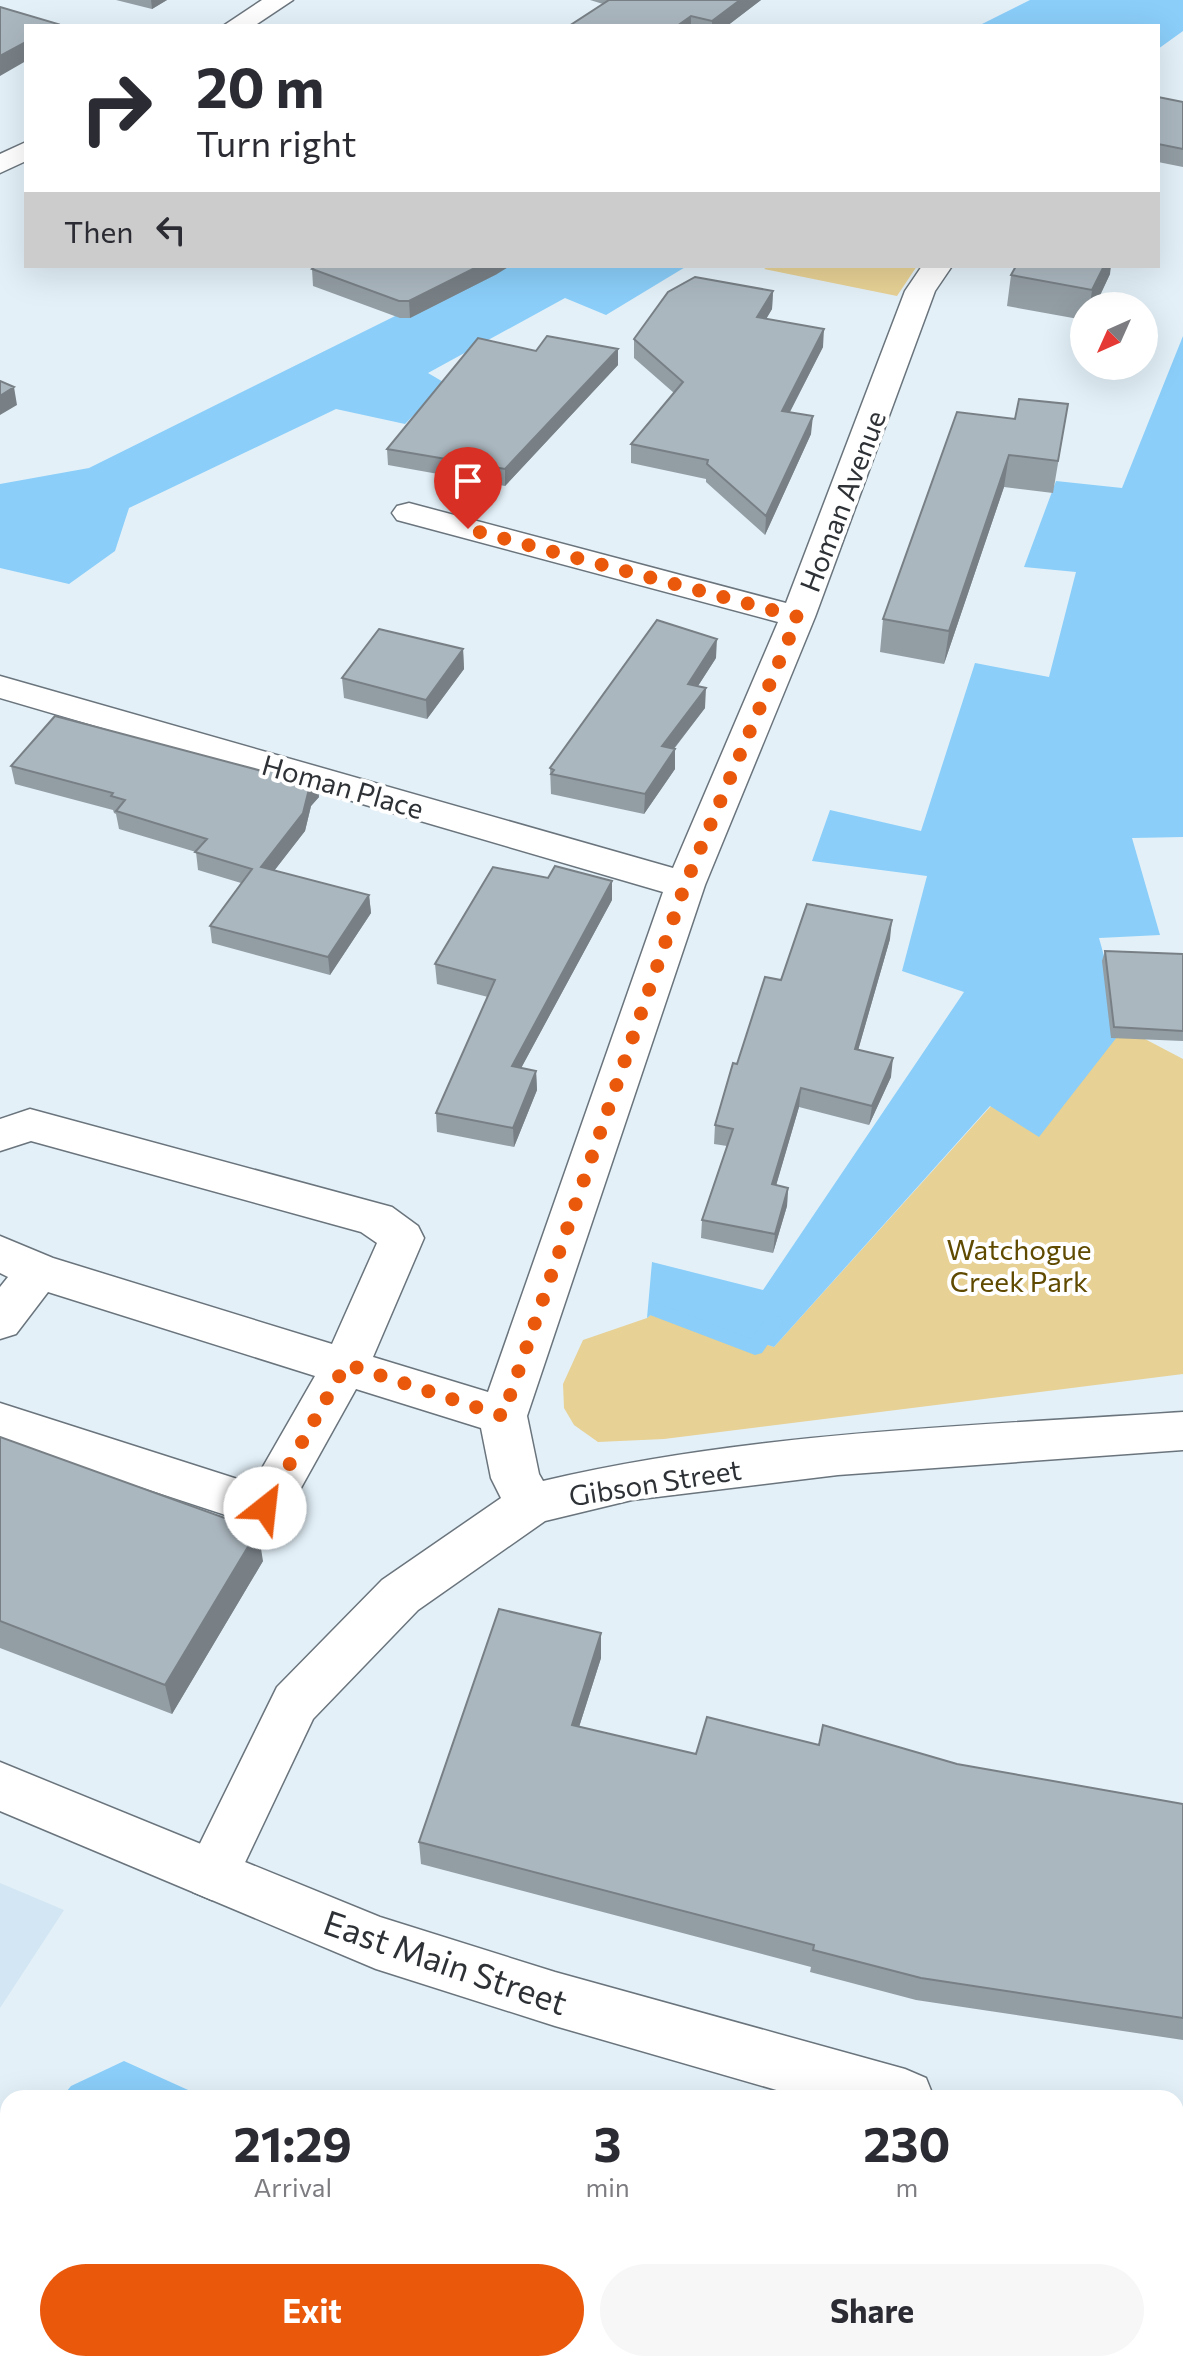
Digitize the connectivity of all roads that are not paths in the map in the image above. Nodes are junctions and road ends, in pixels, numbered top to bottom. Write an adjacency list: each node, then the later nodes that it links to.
1 (280, 0): 2 (street)
2 (239, 24)
3 (24, 151): 4 (street)
4 (0, 165)
5 (936, 268): 7 (street, Homan Avenue)
6 (409, 513): 7 (street)
7 (798, 617): 9 (street, Homan Avenue)
8 (0, 687): 9 (street, Homan Place)
9 (685, 885): 14 (street, Homan Avenue)
10 (0, 1135): 13 (street)
11 (19, 1262): 12 (street); 13 (street)
12 (0, 1321)
13 (346, 1364): 14 (street); 15 (street)
14 (503, 1416): 17 (street, Homan Avenue)
15 (0, 1422)
16 (1183, 1431): 17 (street, Gibson Street)
17 (531, 1504): 19 (street, Gibson Street)
18 (0, 1786): 19 (street, East Main Street)
19 (212, 1874): 20 (street, East Main Street)
20 (877, 2090)

